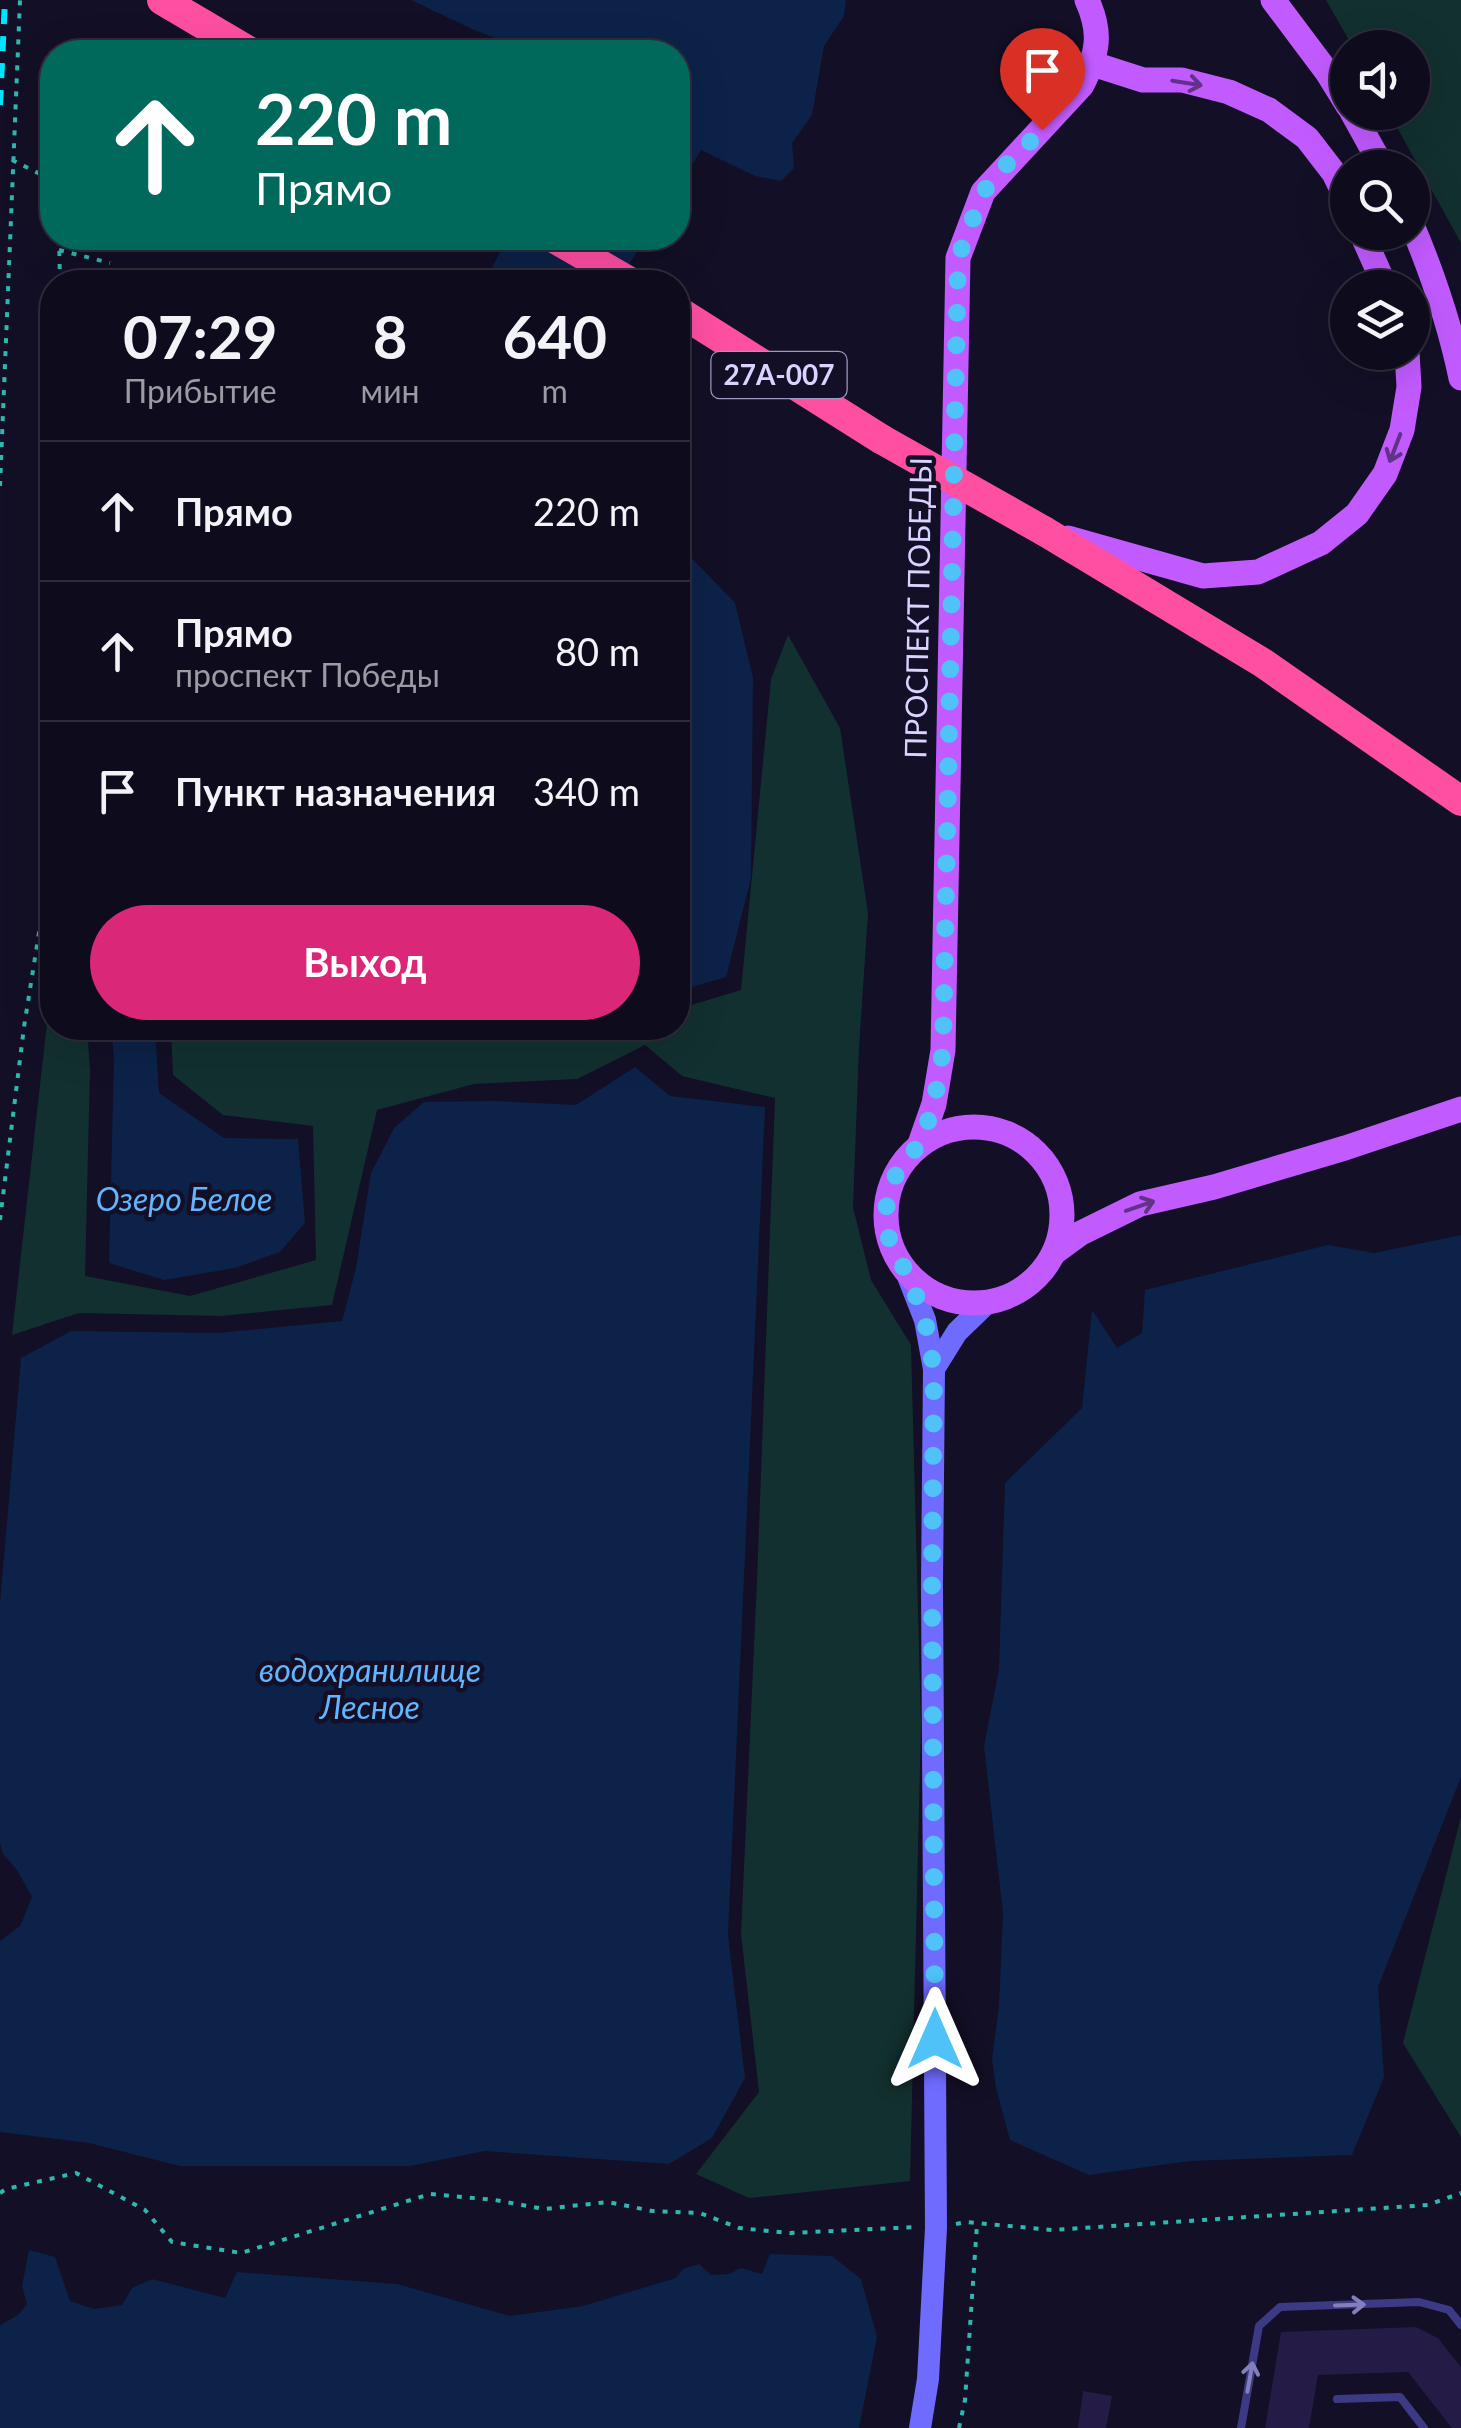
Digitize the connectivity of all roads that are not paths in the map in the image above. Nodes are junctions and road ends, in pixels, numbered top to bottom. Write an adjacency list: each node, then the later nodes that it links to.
1 (162, 0): 4 (highway)
2 (1087, 0): 5 (main road)
3 (1273, 0): 6 (main road)
4 (230, 40)
5 (1092, 64): 7 (main road, one-way to 7); 17 (main road, ПРОСПЕКТ ПОБЕДЫ)
6 (1330, 77)
7 (1330, 168)
8 (575, 250): 10 (highway)
9 (1422, 250): 13 (main road)
10 (609, 270)
11 (690, 319): 14 (highway, 27А-007, bridge)
12 (1409, 370): 14 (main road, one-way to 14)
13 (1461, 378)
14 (1044, 532): 15 (highway, 27А-007)
15 (1461, 801)
16 (1461, 1109): 18 (main road, one-way to 16)
17 (920, 1144): 18 (main road); 19 (main road)
18 (1055, 1252): 20 (main road)
19 (908, 1274): 20 (main road); 21 (street)
20 (987, 1304): 21 (street)
21 (934, 1370): 24 (street)
22 (1461, 2326): 25 (lane, one-way to 22)
23 (1336, 2399): 26 (lane)
24 (920, 2428)
25 (1241, 2428)
26 (1424, 2428)

